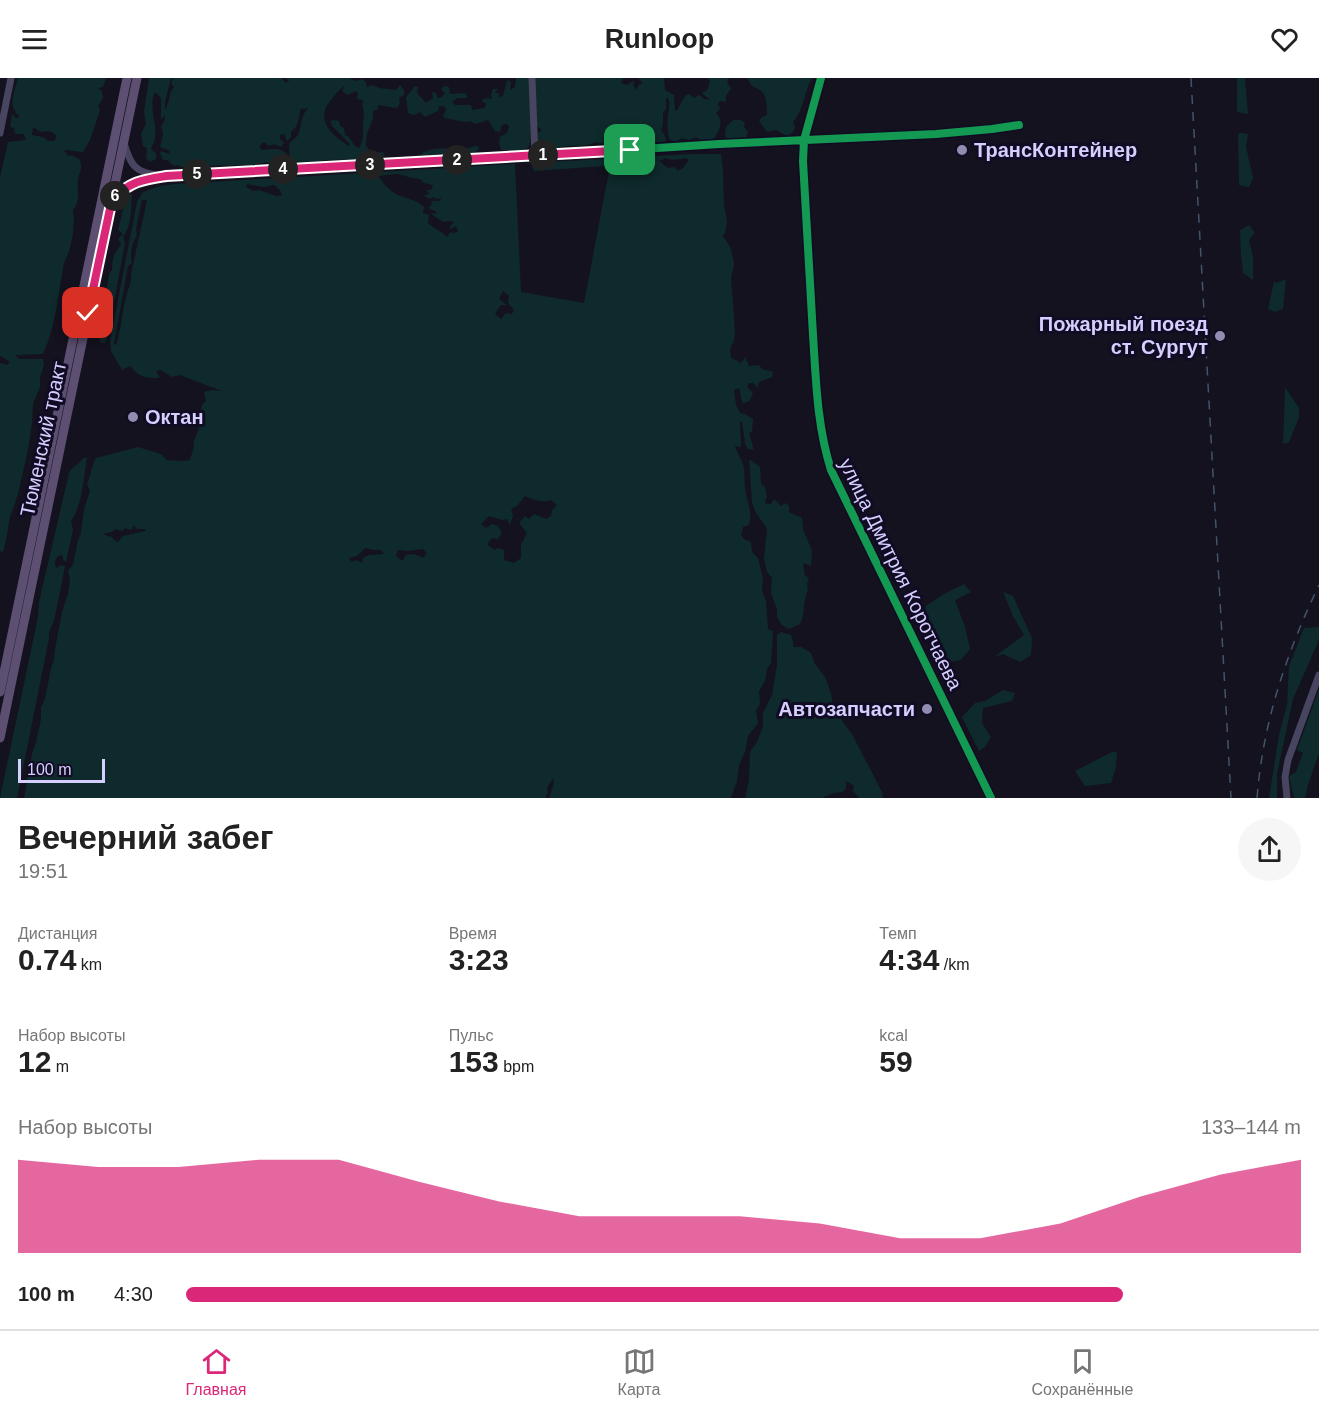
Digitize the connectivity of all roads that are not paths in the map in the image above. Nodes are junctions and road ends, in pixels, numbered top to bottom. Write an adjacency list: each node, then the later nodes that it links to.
1 (11, 78): 7 (street)
2 (127, 78): 14 (main road, Тюменский тракт)
3 (137, 78): 9 (main road, Тюменский тракт)
4 (532, 78): 10 (street)
5 (820, 78): 8 (street, улица Дмитрия Коротчаева)
6 (1019, 125): 8 (street)
7 (0, 133)
8 (804, 140): 10 (street); 16 (street, улица Дмитрия Коротчаева)
9 (123, 142): 11 (street); 12 (main road, Тюменский тракт)
10 (535, 156): 11 (street)
11 (166, 176): 12 (street)
12 (112, 199): 15 (main road, Тюменский тракт)
13 (1319, 675): 17 (street)
14 (0, 692)
15 (0, 738)
16 (991, 798)
17 (1287, 798)

